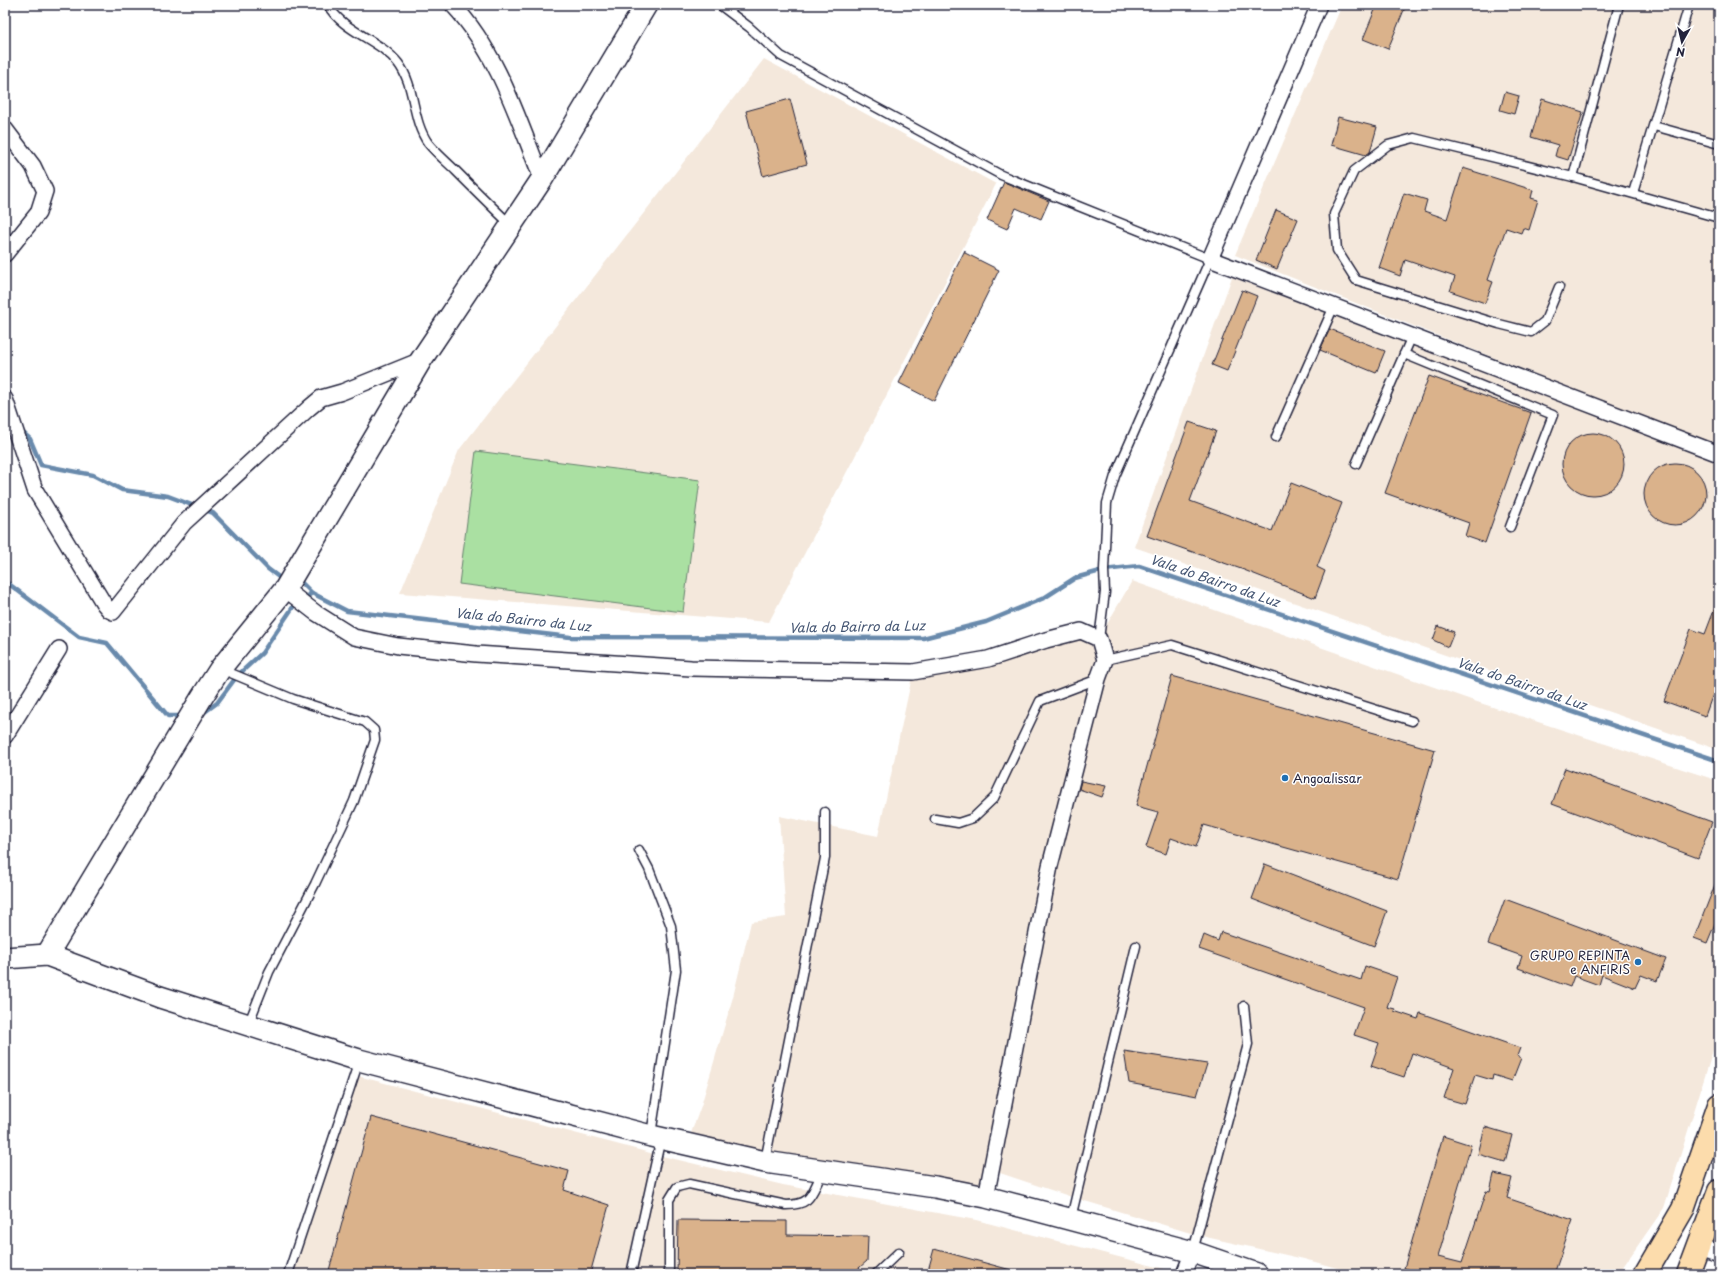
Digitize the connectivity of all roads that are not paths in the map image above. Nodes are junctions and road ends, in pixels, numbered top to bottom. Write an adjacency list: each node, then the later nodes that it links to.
1 (328, 5): 15 (lane)
2 (454, 5): 12 (street)
3 (646, 5): 12 (street)
4 (720, 5): 17 (lane)
5 (1319, 5): 17 (street)
6 (1619, 5): 11 (lane)
7 (1689, 5): 8 (lane)
8 (1654, 126): 10 (lane); 13 (lane)
9 (5, 129): 16 (street)
10 (1719, 144)
11 (1573, 177): 13 (lane); 18 (lane)
12 (542, 179): 15 (street)
13 (1634, 193): 14 (lane)
14 (1719, 218)
15 (510, 224): 22 (street)
16 (5, 254)
17 (1210, 259): 19 (street); 29 (lane)
18 (1559, 287)
19 (1334, 306): 20 (street); 24 (lane)
20 (1412, 336): 21 (lane); 25 (street)
21 (1404, 354): 26 (lane); 27 (lane)
22 (421, 360): 23 (street); 28 (street)
23 (5, 399)
24 (1276, 437)
25 (1719, 454)
26 (1356, 464)
27 (1510, 527)
28 (285, 589): 29 (street); 32 (street)
29 (1099, 638): 31 (street)
30 (59, 649): 35 (street)
31 (1105, 660): 33 (street); 34 (lane)
32 (220, 669): 40 (street); 43 (lane)
33 (1098, 679): 37 (lane); 50 (street)
34 (1412, 721)
35 (5, 736)
36 (825, 812): 47 (lane)
37 (935, 818)
38 (639, 850): 46 (lane)
39 (1136, 946): 51 (lane)
40 (47, 955): 41 (street); 43 (street)
41 (6, 960)
42 (1244, 1006): 54 (lane)
43 (248, 1025): 44 (street)
44 (360, 1060): 46 (street); 56 (lane)
45 (1719, 1105): 62 (main road)
46 (656, 1137): 47 (street); 57 (lane)
47 (765, 1162): 48 (street)
48 (823, 1170): 50 (street); 58 (lane)
49 (1719, 1191): 52 (main road)
50 (986, 1197): 51 (street)
51 (1071, 1219): 54 (street)
52 (1699, 1247): 55 (street); 63 (main road)
53 (899, 1252): 59 (lane)
54 (1193, 1252): 60 (street); 61 (street)
55 (1719, 1254)
56 (288, 1274)
57 (631, 1274)
58 (669, 1274)
59 (876, 1274)
60 (1184, 1274)
61 (1257, 1274)
62 (1645, 1274)
63 (1688, 1274)

